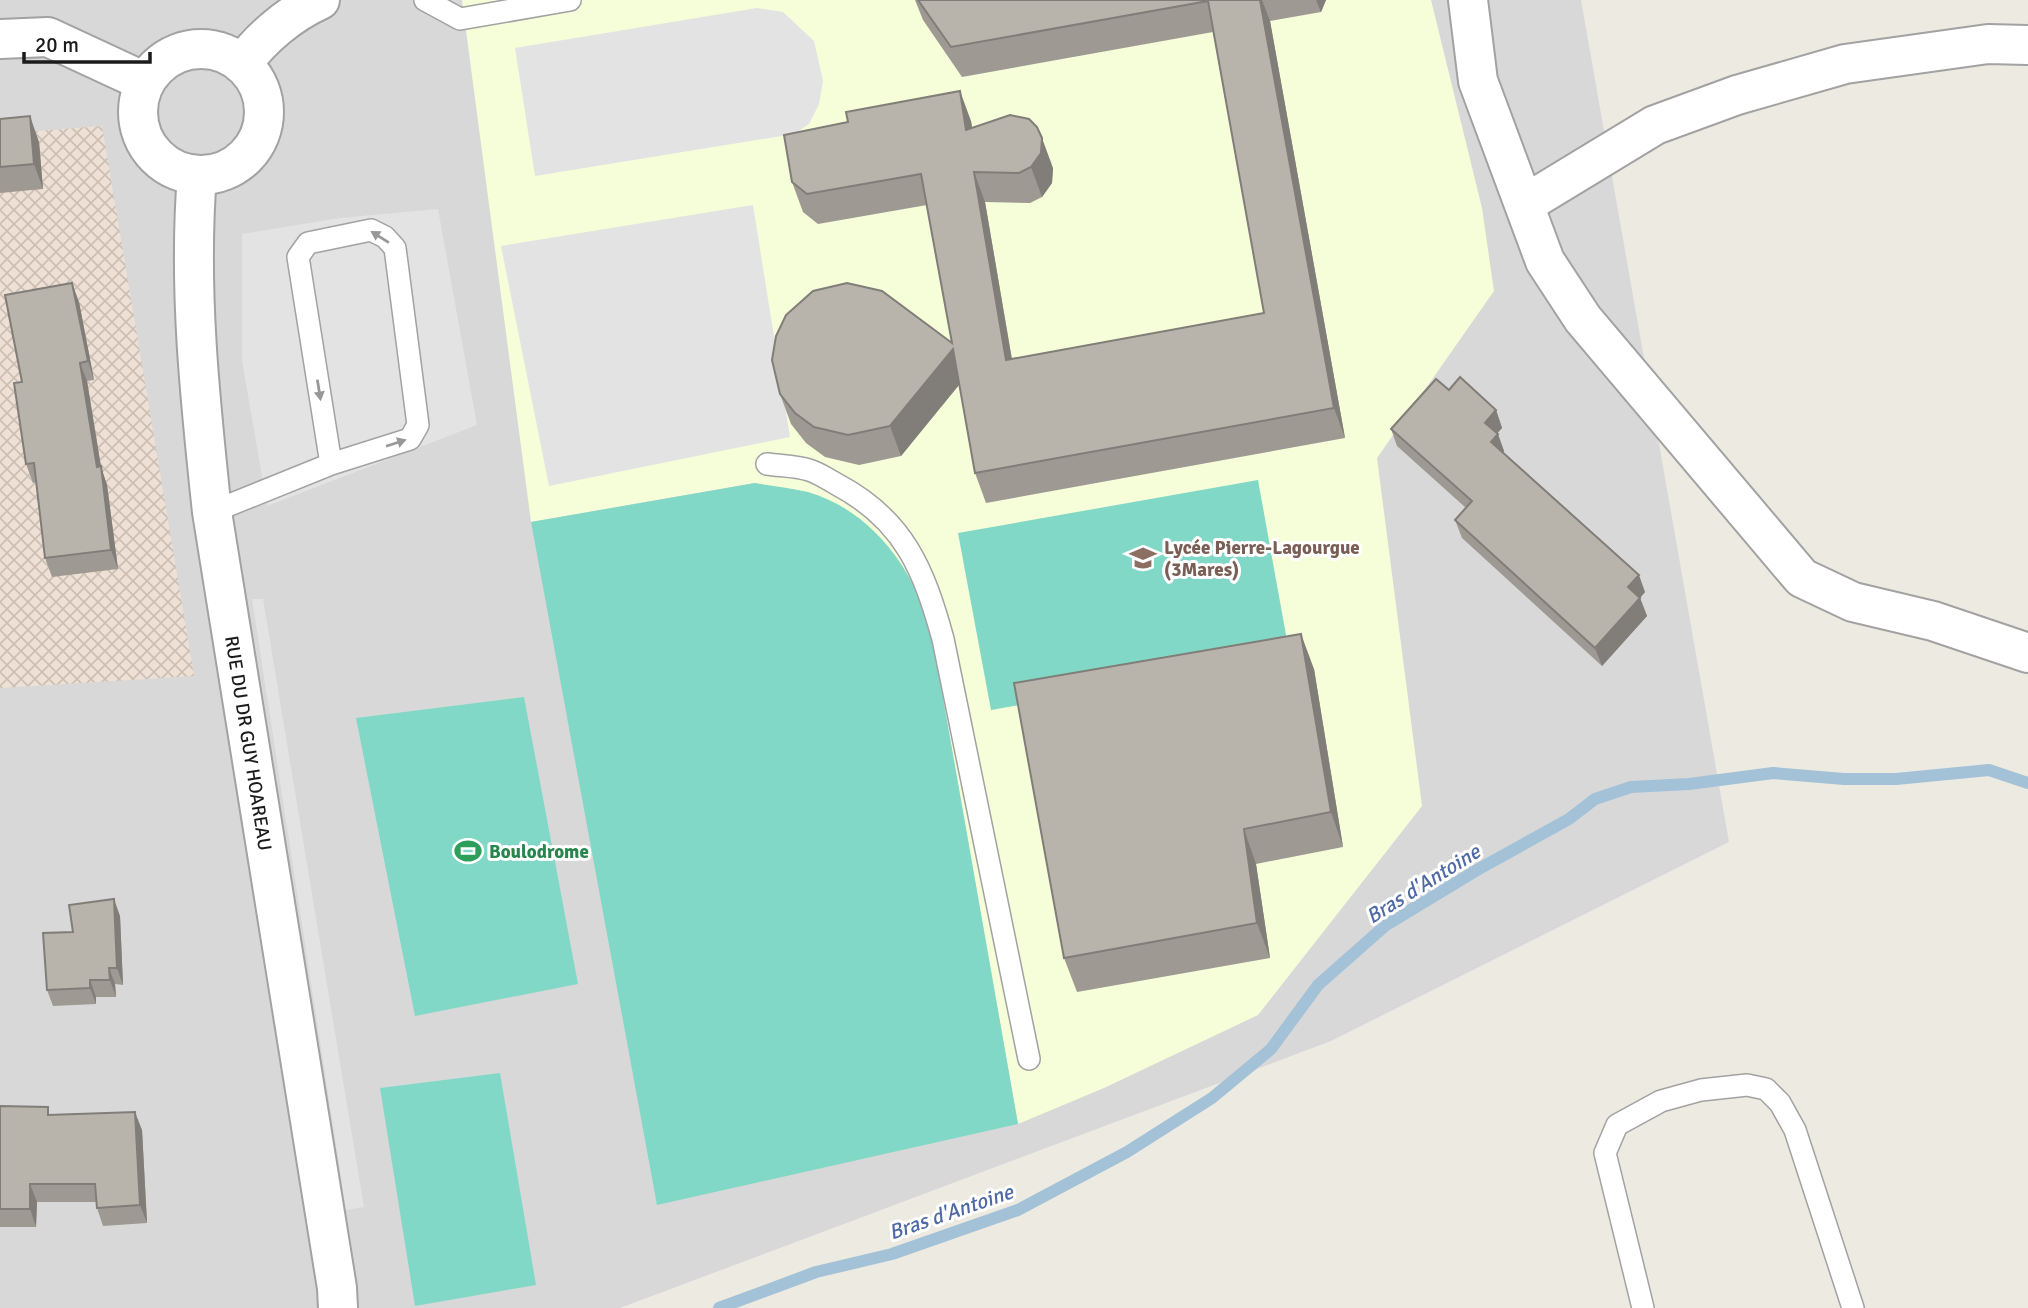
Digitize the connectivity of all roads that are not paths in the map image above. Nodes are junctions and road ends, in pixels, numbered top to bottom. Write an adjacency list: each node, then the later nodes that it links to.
1 (320, 0): 7 (street)
2 (425, 0): 3 (lane)
3 (570, 0)
4 (1468, 0): 10 (street)
5 (0, 39): 8 (street)
6 (2028, 45): 10 (street)
7 (243, 63): 8 (street); 9 (street)
8 (145, 82): 9 (street)
9 (197, 174): 13 (street, RUE DU DR GUY HOAREAU)
10 (1525, 204): 14 (street)
11 (331, 464): 11 (lane, one-way to 11); 13 (lane)
12 (767, 464): 15 (lane)
13 (212, 512): 16 (street, RUE DU DR GUY HOAREAU)
14 (2028, 653)
15 (1029, 1059)
16 (338, 1308)
17 (1643, 1308): 18 (lane)
18 (1853, 1308)

